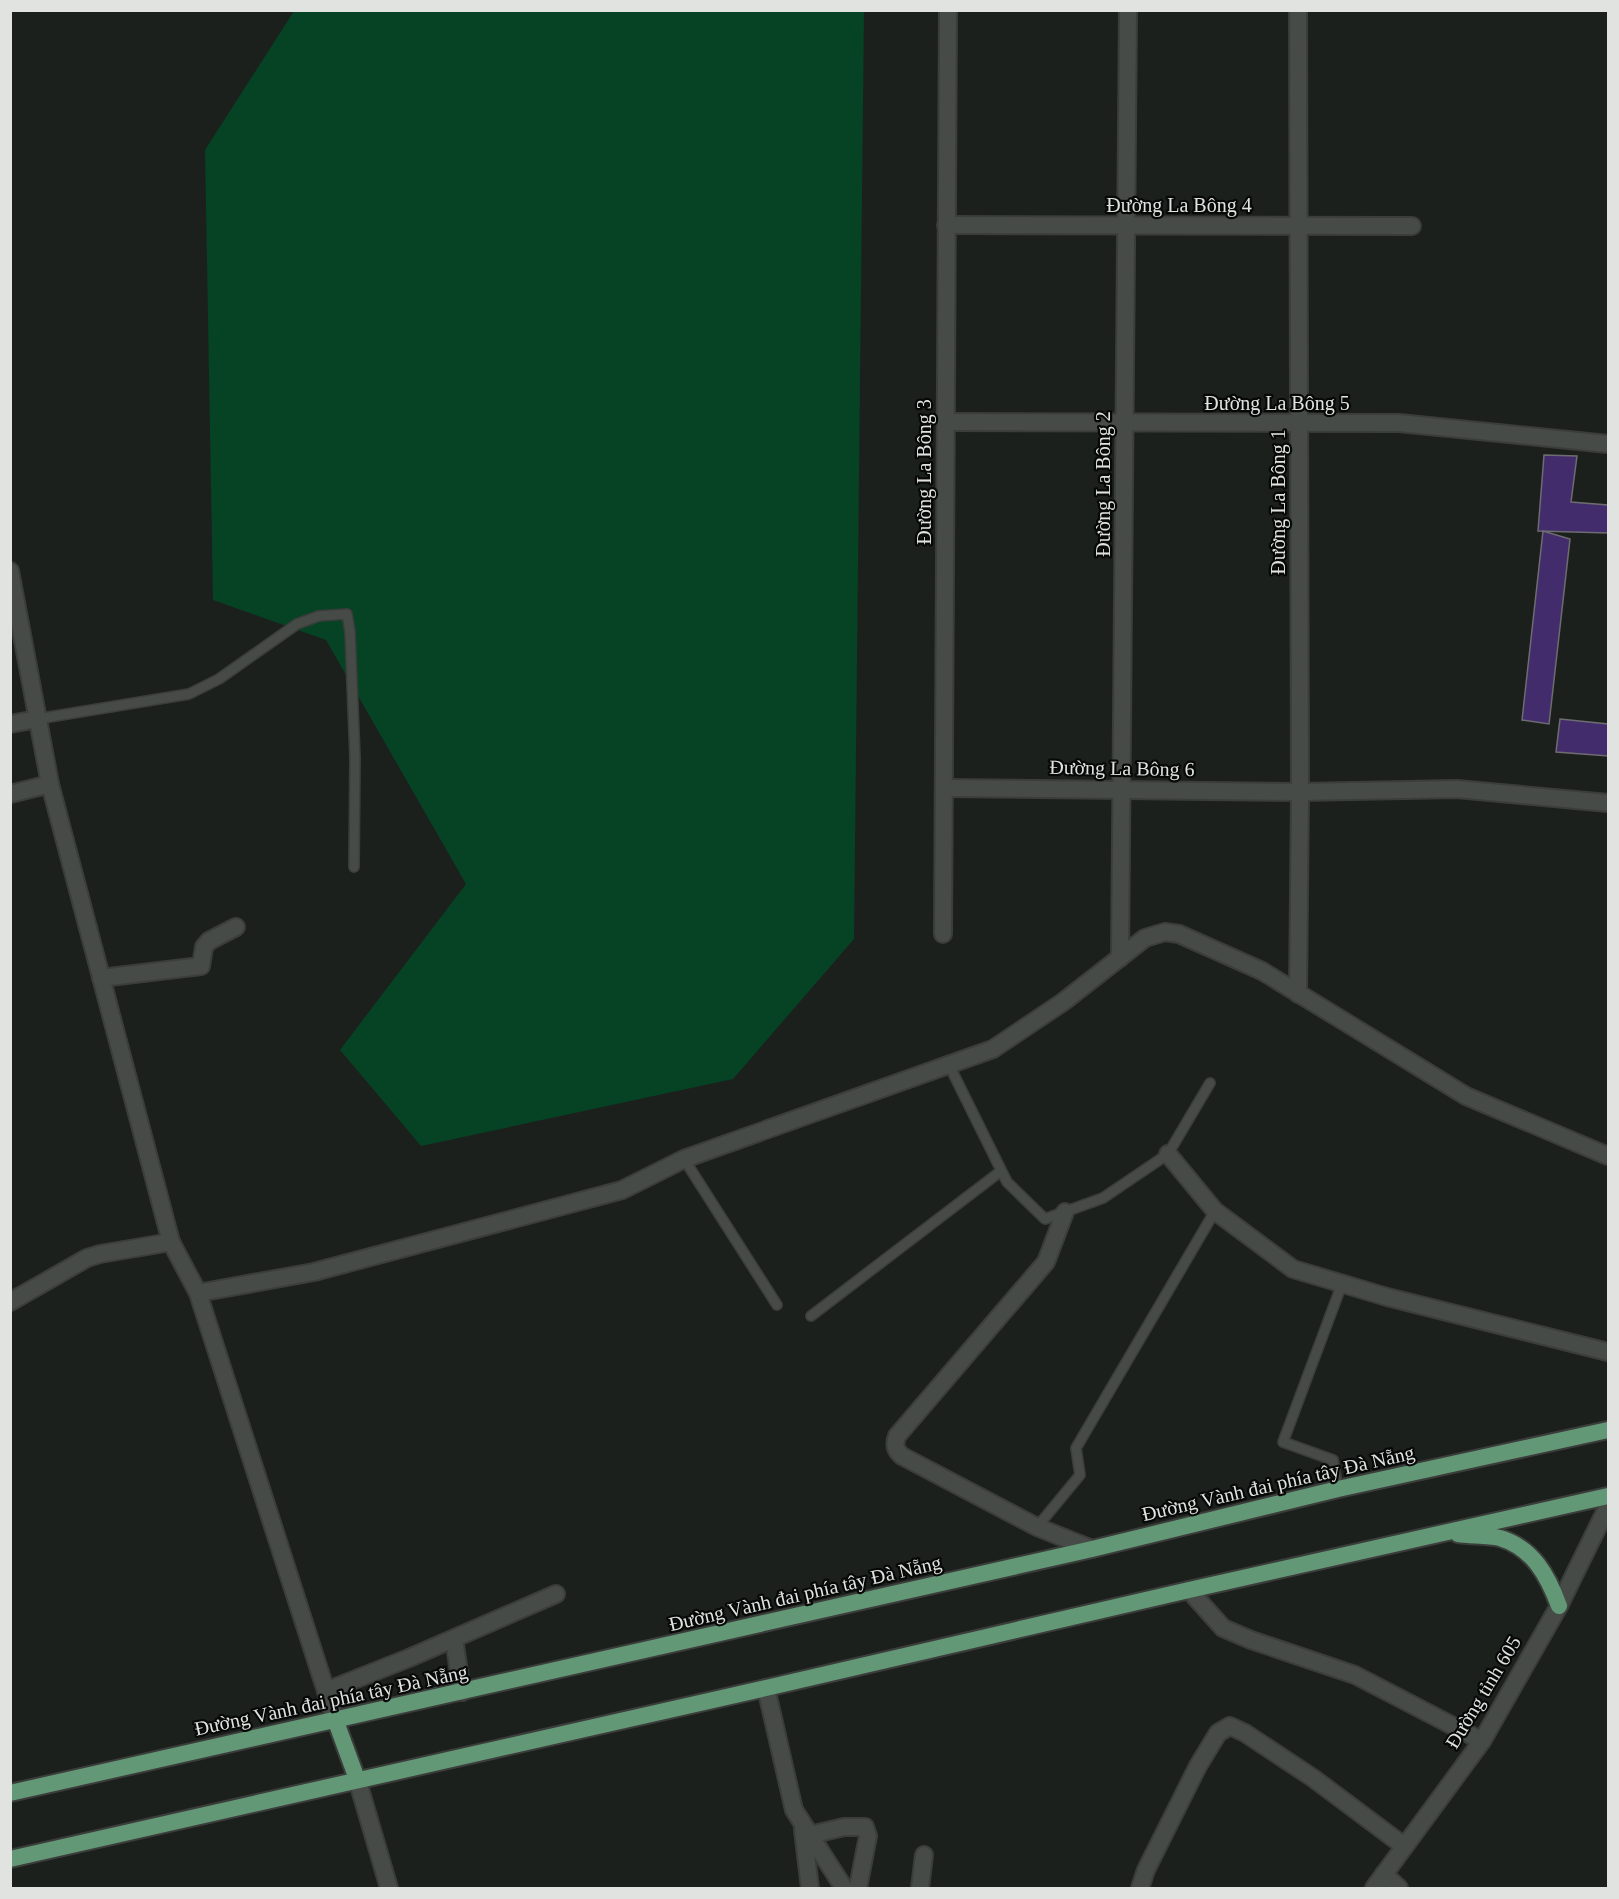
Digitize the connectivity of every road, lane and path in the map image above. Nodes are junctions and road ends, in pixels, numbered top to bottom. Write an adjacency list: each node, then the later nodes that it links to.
1 (948, 10): 4 (street, Đường La Bông 3)
2 (1128, 10): 5 (street, Đường La Bông 2)
3 (1298, 10): 6 (street, Đường La Bông 1)
4 (946, 225): 5 (street, Đường La Bông 4); 8 (street, Đường La Bông 3)
5 (1126, 225): 6 (street, Đường La Bông 4); 9 (street, Đường La Bông 2)
6 (1298, 226): 7 (street, Đường La Bông 4); 10 (street, Đường La Bông 1)
7 (1412, 226)
8 (945, 422): 9 (street, Đường La Bông 5); 16 (street, Đường La Bông 3)
9 (1124, 424): 10 (street, Đường La Bông 5); 17 (street, Đường La Bông 2)
10 (1299, 424): 11 (street, Đường La Bông 5); 18 (street, Đường La Bông 1)
11 (1608, 444)
12 (10, 571): 13 (street)
13 (37, 719): 14 (street); 15 (street); 21 (lane)
14 (10, 724)
15 (50, 784): 19 (street); 25 (street)
16 (944, 788): 17 (street, Đường La Bông 6); 23 (street, Đường La Bông 3)
17 (1121, 789): 18 (street, Đường La Bông 6); 24 (street, Đường La Bông 2)
18 (1300, 792): 20 (street, Đường La Bông 6); 26 (street, Đường La Bông 1)
19 (10, 794)
20 (1608, 803)
21 (354, 867)
22 (236, 927): 25 (street)
23 (943, 934)
24 (1120, 958): 26 (street); 27 (street)
25 (101, 978): 35 (street)
26 (1298, 994): 30 (street)
27 (949, 1065): 31 (street); 32 (lane)
28 (1210, 1083): 29 (lane)
29 (1168, 1154): 33 (street); 34 (lane)
30 (1608, 1156)
31 (684, 1159): 37 (street); 39 (lane)
32 (1001, 1171): 34 (lane); 40 (lane)
33 (1215, 1211): 36 (street); 46 (lane)
34 (1065, 1212): 46 (street)
35 (171, 1242): 37 (street); 38 (street)
36 (1342, 1284): 41 (street); 43 (lane)
37 (198, 1293): 54 (street)
38 (10, 1302)
39 (777, 1305)
40 (811, 1316)
41 (1608, 1352)
42 (1608, 1430): 43 (main road, Đường Vành đai phía tây Đà Nẵng)
43 (1338, 1488): 48 (main road, Đường Vành đai phía tây Đà Nẵng)
44 (1608, 1496): 47 (main road)
45 (1608, 1506): 51 (street, Đường tỉnh 605)
46 (1037, 1527): 48 (street)
47 (1442, 1533): 49 (main road); 51 (main road)
48 (1092, 1550): 55 (main road, Đường Vành đai phía tây Đà Nẵng)
49 (1189, 1590): 53 (main road); 57 (street)
50 (556, 1594): 52 (street)
51 (1559, 1606): 57 (street, Đường tỉnh 605)
52 (454, 1639): 54 (street); 55 (street)
53 (766, 1688): 58 (main road); 60 (street)
54 (326, 1691): 56 (street)
55 (462, 1692): 56 (main road, Đường Vành đai phía tây Đà Nẵng)
56 (335, 1719): 58 (main road); 59 (main road, Đường Vành đai phía tây Đà Nẵng)
57 (1482, 1741): 61 (street, Đường tỉnh 605)
58 (357, 1779): 63 (main road); 65 (street)
59 (10, 1793)
60 (806, 1829): 66 (street); 67 (street); 68 (street)
61 (1404, 1846): 64 (street, Đường tỉnh 605); 70 (street)
62 (924, 1855): 69 (street)
63 (10, 1859)
64 (1384, 1874): 71 (street, Đường tỉnh 605); 72 (street)
65 (389, 1888)
66 (810, 1888)
67 (844, 1888)
68 (858, 1888)
69 (920, 1888)
70 (1140, 1888)
71 (1374, 1888)
72 (1399, 1888)

